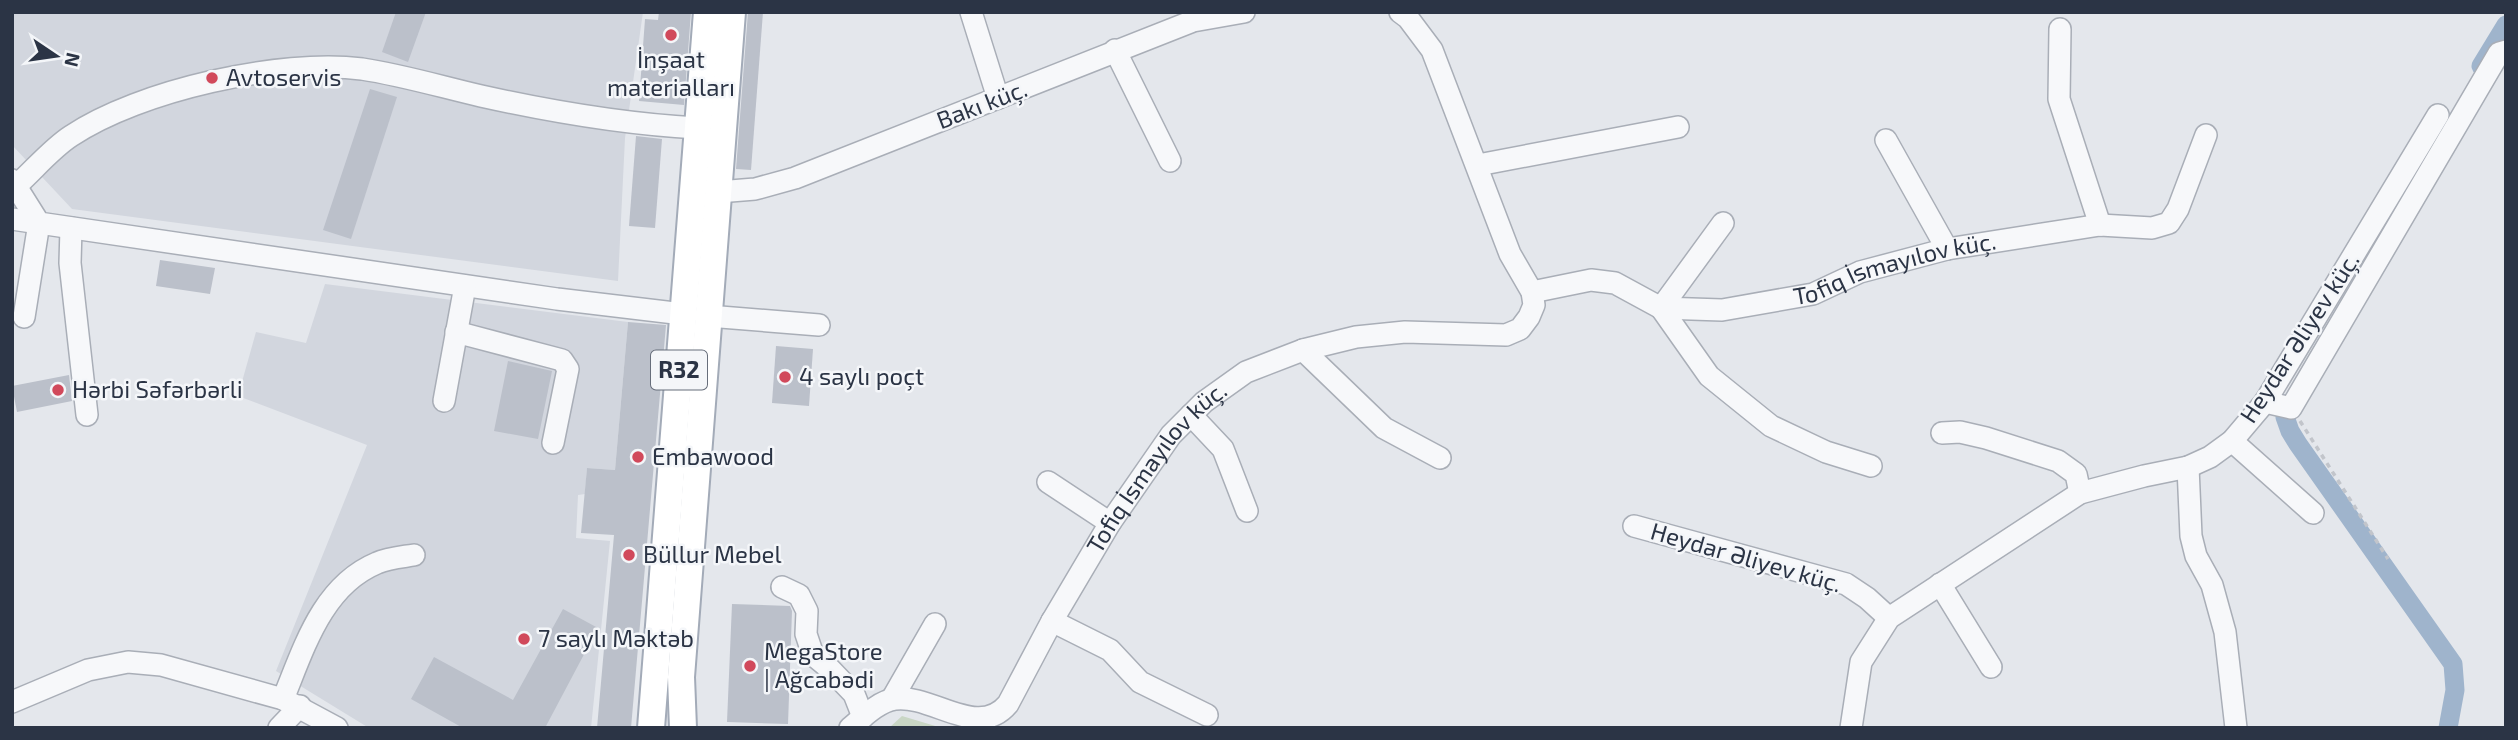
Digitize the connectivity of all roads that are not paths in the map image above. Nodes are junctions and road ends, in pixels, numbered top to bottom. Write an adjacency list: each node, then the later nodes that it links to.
1 (707, 12): 12 (main road, R32)
2 (732, 12): 18 (main road, R32)
3 (971, 12): 9 (street)
4 (1244, 12): 7 (street, Bakı küç.)
5 (1400, 12): 16 (street)
6 (2060, 29): 22 (street)
7 (1115, 50): 9 (street, Bakı küç.); 15 (street)
8 (2506, 51): 34 (street)
9 (998, 98): 18 (street, Bakı küç.)
10 (2438, 115): 34 (street, Heydar Əliyev küç.)
11 (1678, 127): 16 (street)
12 (697, 128): 17 (street); 28 (main road, R32)
13 (2206, 135): 22 (street, Tofiq İsmayılov küç.)
14 (1886, 140): 24 (street)
15 (1170, 161)
16 (1478, 165): 26 (street)
17 (14, 183): 20 (street)
18 (718, 192): 28 (main road, R32)
19 (12, 219): 20 (street)
20 (39, 223): 23 (street); 29 (street)
21 (1723, 223): 27 (street)
22 (2100, 225): 24 (street, Tofiq İsmayılov küç.)
23 (72, 228): 25 (street); 35 (street)
24 (1947, 249): 27 (street, Tofiq İsmayılov küç.)
25 (465, 286): 28 (street); 31 (street)
26 (1532, 292): 27 (street, Tofiq İsmayılov küç.); 32 (street, Tofiq İsmayılov küç.)
27 (1661, 308): 41 (street)
28 (696, 315): 30 (street); 64 (main road, R32); 65 (main road, R32)
29 (24, 317)
30 (819, 325)
31 (456, 332): 33 (street); 39 (street)
32 (1303, 350): 36 (street, Tofiq İsmayılov küç.); 40 (street)
33 (444, 401)
34 (2265, 402): 38 (street, Heydar Əliyev küç.)
35 (87, 415)
36 (1191, 415): 45 (street); 47 (street, Tofiq İsmayılov küç.)
37 (1942, 433): 44 (street)
38 (2232, 441): 42 (street, Heydar Əliyev küç.); 46 (street)
39 (553, 443)
40 (1440, 458)
41 (1871, 466)
42 (2188, 467): 44 (street, Heydar Əliyev küç.); 67 (street)
43 (1048, 482): 47 (street)
44 (2080, 492): 50 (street, Heydar Əliyev küç.)
45 (1247, 512)
46 (2313, 513)
47 (1110, 523): 53 (street, Tofiq İsmayılov küç.)
48 (1634, 526): 52 (street, Heydar Əliyev küç.)
49 (414, 555): 58 (street)
50 (1940, 584): 52 (street, Heydar Əliyev küç.); 55 (street)
51 (782, 587): 60 (street)
52 (1889, 618): 66 (street, Heydar Əliyev küç.)
53 (1052, 621): 59 (street); 61 (street, Tofiq İsmayılov küç.)
54 (935, 624): 56 (street)
55 (1991, 667)
56 (892, 699): 60 (street); 61 (street, Tofiq İsmayılov küç.)
57 (12, 702): 58 (street)
58 (292, 703): 62 (street); 63 (street)
59 (1207, 715)
60 (856, 722)
61 (999, 722)
62 (279, 728)
63 (337, 728)
64 (652, 728)
65 (682, 728)
66 (1851, 728)
67 (2236, 728)

